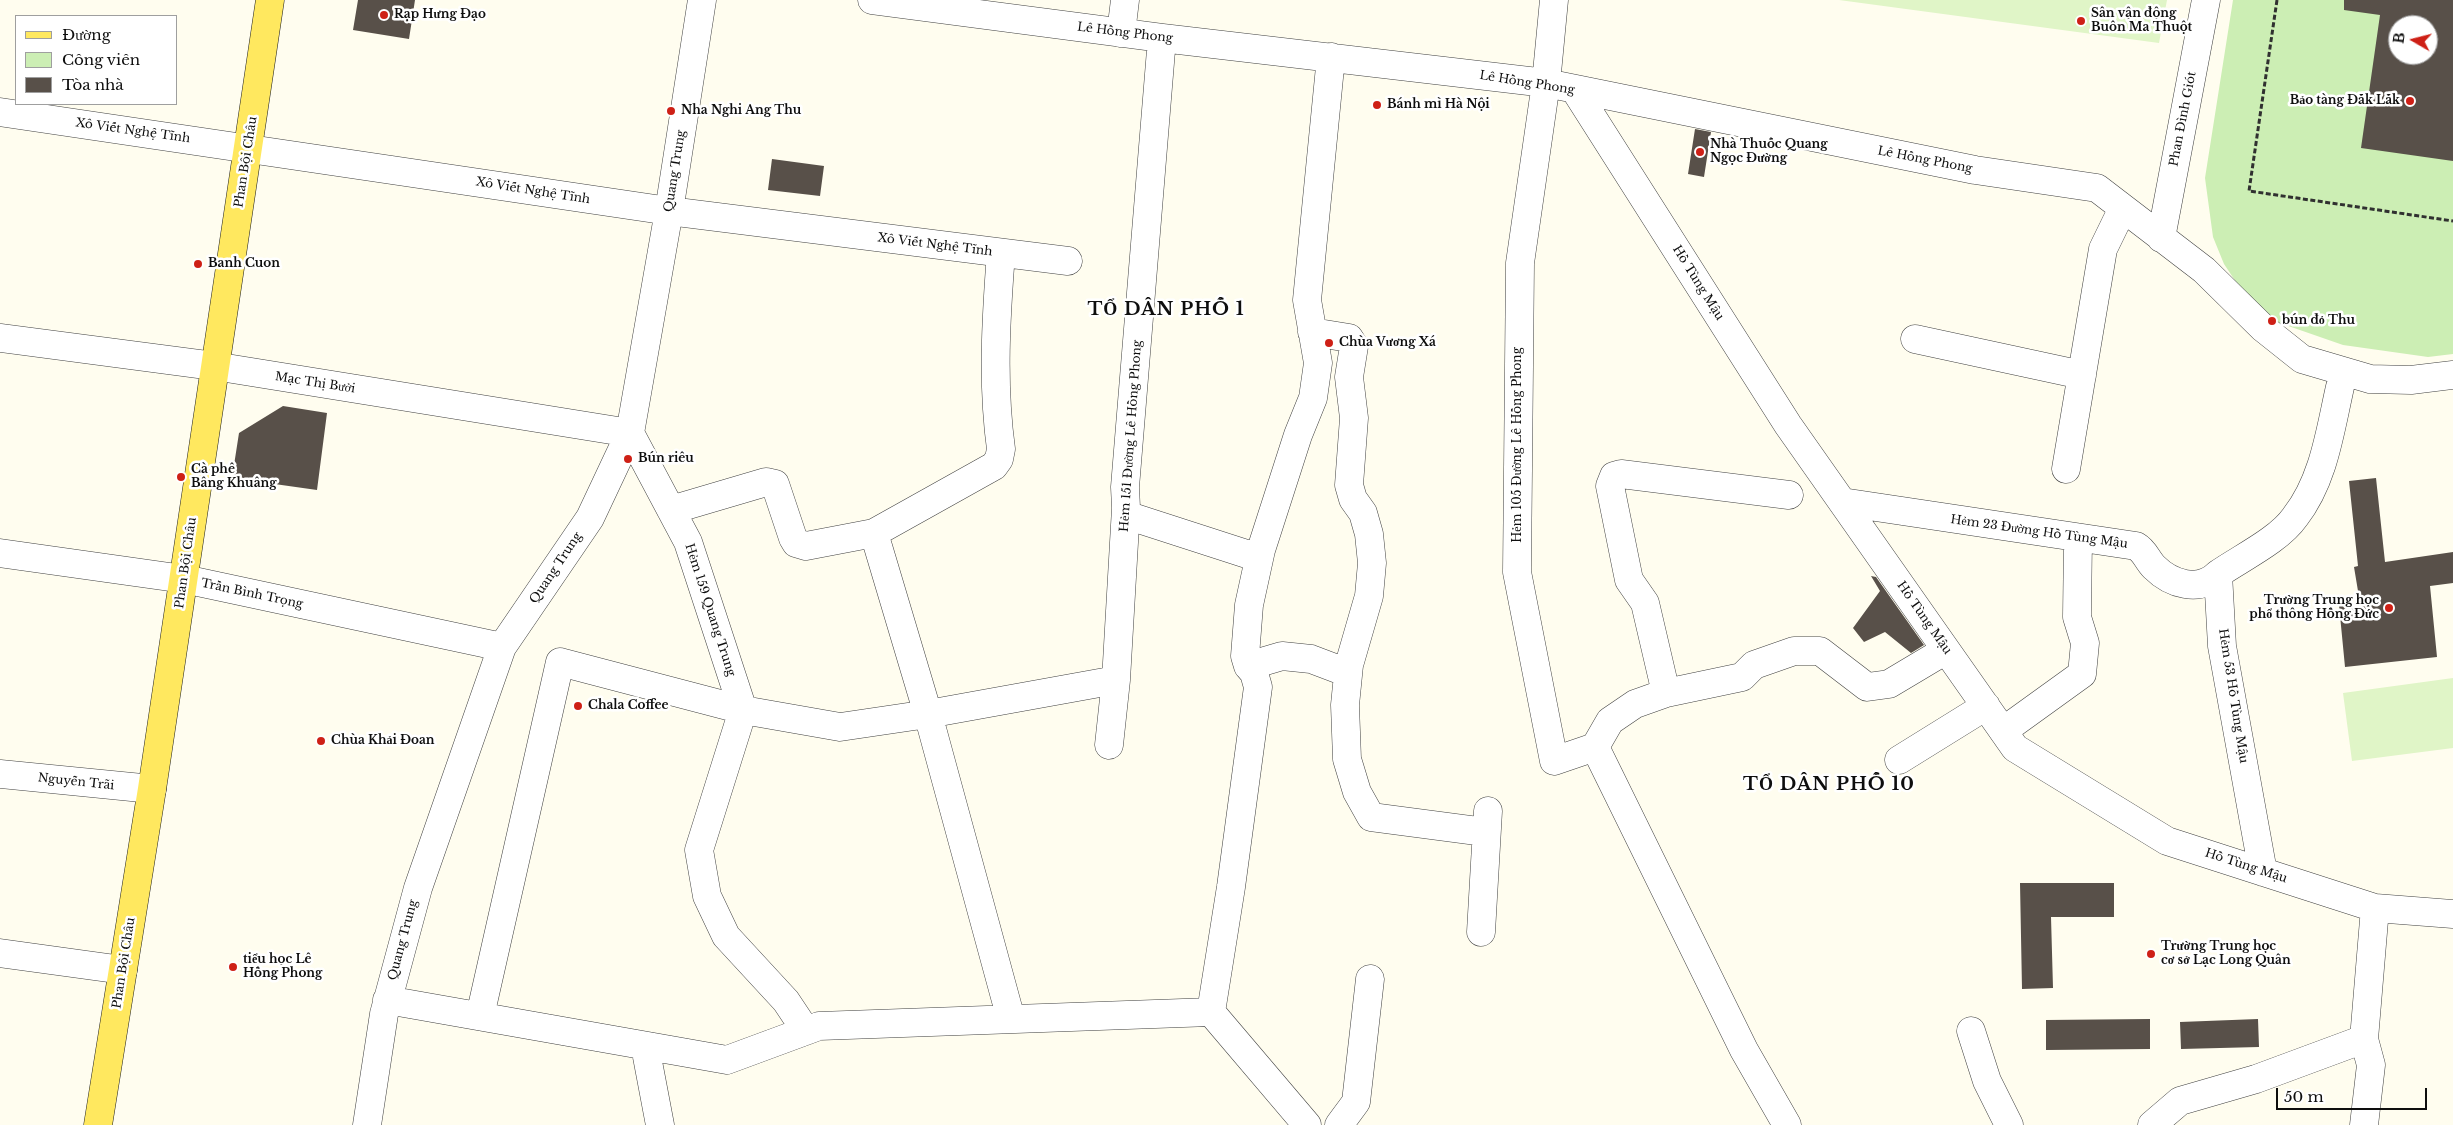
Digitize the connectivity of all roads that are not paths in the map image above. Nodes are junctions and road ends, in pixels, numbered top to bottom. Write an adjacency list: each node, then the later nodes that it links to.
1 (270, 0): 13 (main road, Phan Bội Châu)
2 (702, 0): 15 (street, Quang Trung)
3 (872, 0): 7 (street, Lê Hồng Phong)
4 (1125, 0): 7 (street)
5 (1554, 0): 10 (street)
6 (2206, 0): 16 (street, Phan Đình Giót)
7 (1121, 33): 8 (street, Lê Hồng Phong)
8 (1162, 38): 9 (street, Lê Hồng Phong); 32 (street, Hẻm 151 Đường Lê Hồng Phong)
9 (1331, 58): 10 (street, Lê Hồng Phong); 19 (street)
10 (1546, 83): 11 (street, Lê Hồng Phong); 50 (street, Hẻm 105 Đường Lê Hồng Phong)
11 (1575, 90): 14 (street, Lê Hồng Phong); 30 (street, Hồ Tùng Mậu)
12 (0, 112): 13 (street, Xô Viết Nghệ Tĩnh)
13 (248, 148): 15 (street, Xô Viết Nghệ Tĩnh); 22 (main road, Phan Bội Châu)
14 (2122, 208): 16 (street, Lê Hồng Phong); 24 (street)
15 (669, 212): 17 (street, Xô Viết Nghệ Tĩnh); 27 (street, Quang Trung)
16 (2160, 238): 23 (street, Lê Hồng Phong); 25 (street, Lê Hồng Phong)
17 (1000, 253): 18 (street, Xô Viết Nghệ Tĩnh); 33 (street)
18 (1068, 261)
19 (1312, 332): 36 (street); 42 (street)
20 (0, 338): 22 (street, Mạc Thị Bưởi)
21 (1915, 339): 24 (street)
22 (214, 366): 27 (street, Mạc Thị Bưởi); 38 (main road, Phan Bội Châu)
23 (2453, 374)
24 (2082, 375): 28 (street)
25 (2340, 387): 26 (street, Lê Hồng Phong); 37 (street)
26 (2453, 391)
27 (630, 433): 31 (street, Hẻm 159 Quang Trung); 39 (street, Quang Trung)
28 (2066, 469)
29 (1789, 495): 44 (street)
30 (1842, 502): 34 (street, Hẻm 23 Đường Hồ Tùng Mậu); 40 (street, Hồ Tùng Mậu)
31 (671, 510): 33 (street); 46 (street, Hẻm 159 Quang Trung)
32 (1126, 516): 36 (street); 43 (street, Hẻm 151 Đường Lê Hồng Phong)
33 (874, 533): 47 (street)
34 (2078, 538): 37 (street, Hẻm 23 Đường Hồ Tùng Mậu); 48 (street)
35 (0, 553): 38 (street, Trần Bình Trọng)
36 (1259, 558): 41 (street)
37 (2215, 577): 54 (street, Hẻm 53 Hồ Tùng Mậu)
38 (184, 579): 39 (street, Trần Bình Trọng); 53 (main road, Phan Bội Châu)
39 (502, 647): 61 (street, Quang Trung)
40 (1946, 650): 44 (street); 45 (street, Hồ Tùng Mậu)
41 (1248, 666): 42 (street); 62 (street)
42 (1348, 672): 57 (street)
43 (1116, 680): 47 (street); 49 (street, Hẻm 151 Đường Lê Hồng Phong)
44 (1666, 693): 50 (street)
45 (1986, 706): 48 (street, Hồ Tùng Mậu); 51 (street)
46 (743, 710): 47 (street); 63 (street); 65 (street)
47 (928, 714): 64 (street)
48 (2003, 731): 54 (street, Hồ Tùng Mậu)
49 (1109, 744)
50 (1595, 747): 74 (street)
51 (1899, 760)
52 (0, 774): 53 (street, Nguyễn Trãi)
53 (152, 789): 59 (main road, Phan Bội Châu)
54 (2263, 872): 55 (street, Hồ Tùng Mậu)
55 (2374, 908): 56 (street, Hồ Tùng Mậu); 67 (street)
56 (2453, 914)
57 (1481, 932)
58 (0, 954): 59 (street)
59 (123, 970): 69 (main road, Phan Bội Châu)
60 (1370, 979): 73 (street)
61 (387, 1000): 63 (street); 70 (street, Quang Trung)
62 (1211, 1012): 64 (street); 72 (street)
63 (480, 1016): 68 (street)
64 (1011, 1019): 65 (street)
65 (806, 1031): 68 (street)
66 (1971, 1031): 75 (street)
67 (2364, 1039): 76 (street); 77 (street)
68 (645, 1046): 71 (street)
69 (98, 1125)
70 (366, 1125)
71 (660, 1125)
72 (1307, 1125)
73 (1339, 1125)
74 (1787, 1125)
75 (2009, 1125)
76 (2152, 1125)
77 (2364, 1125)

